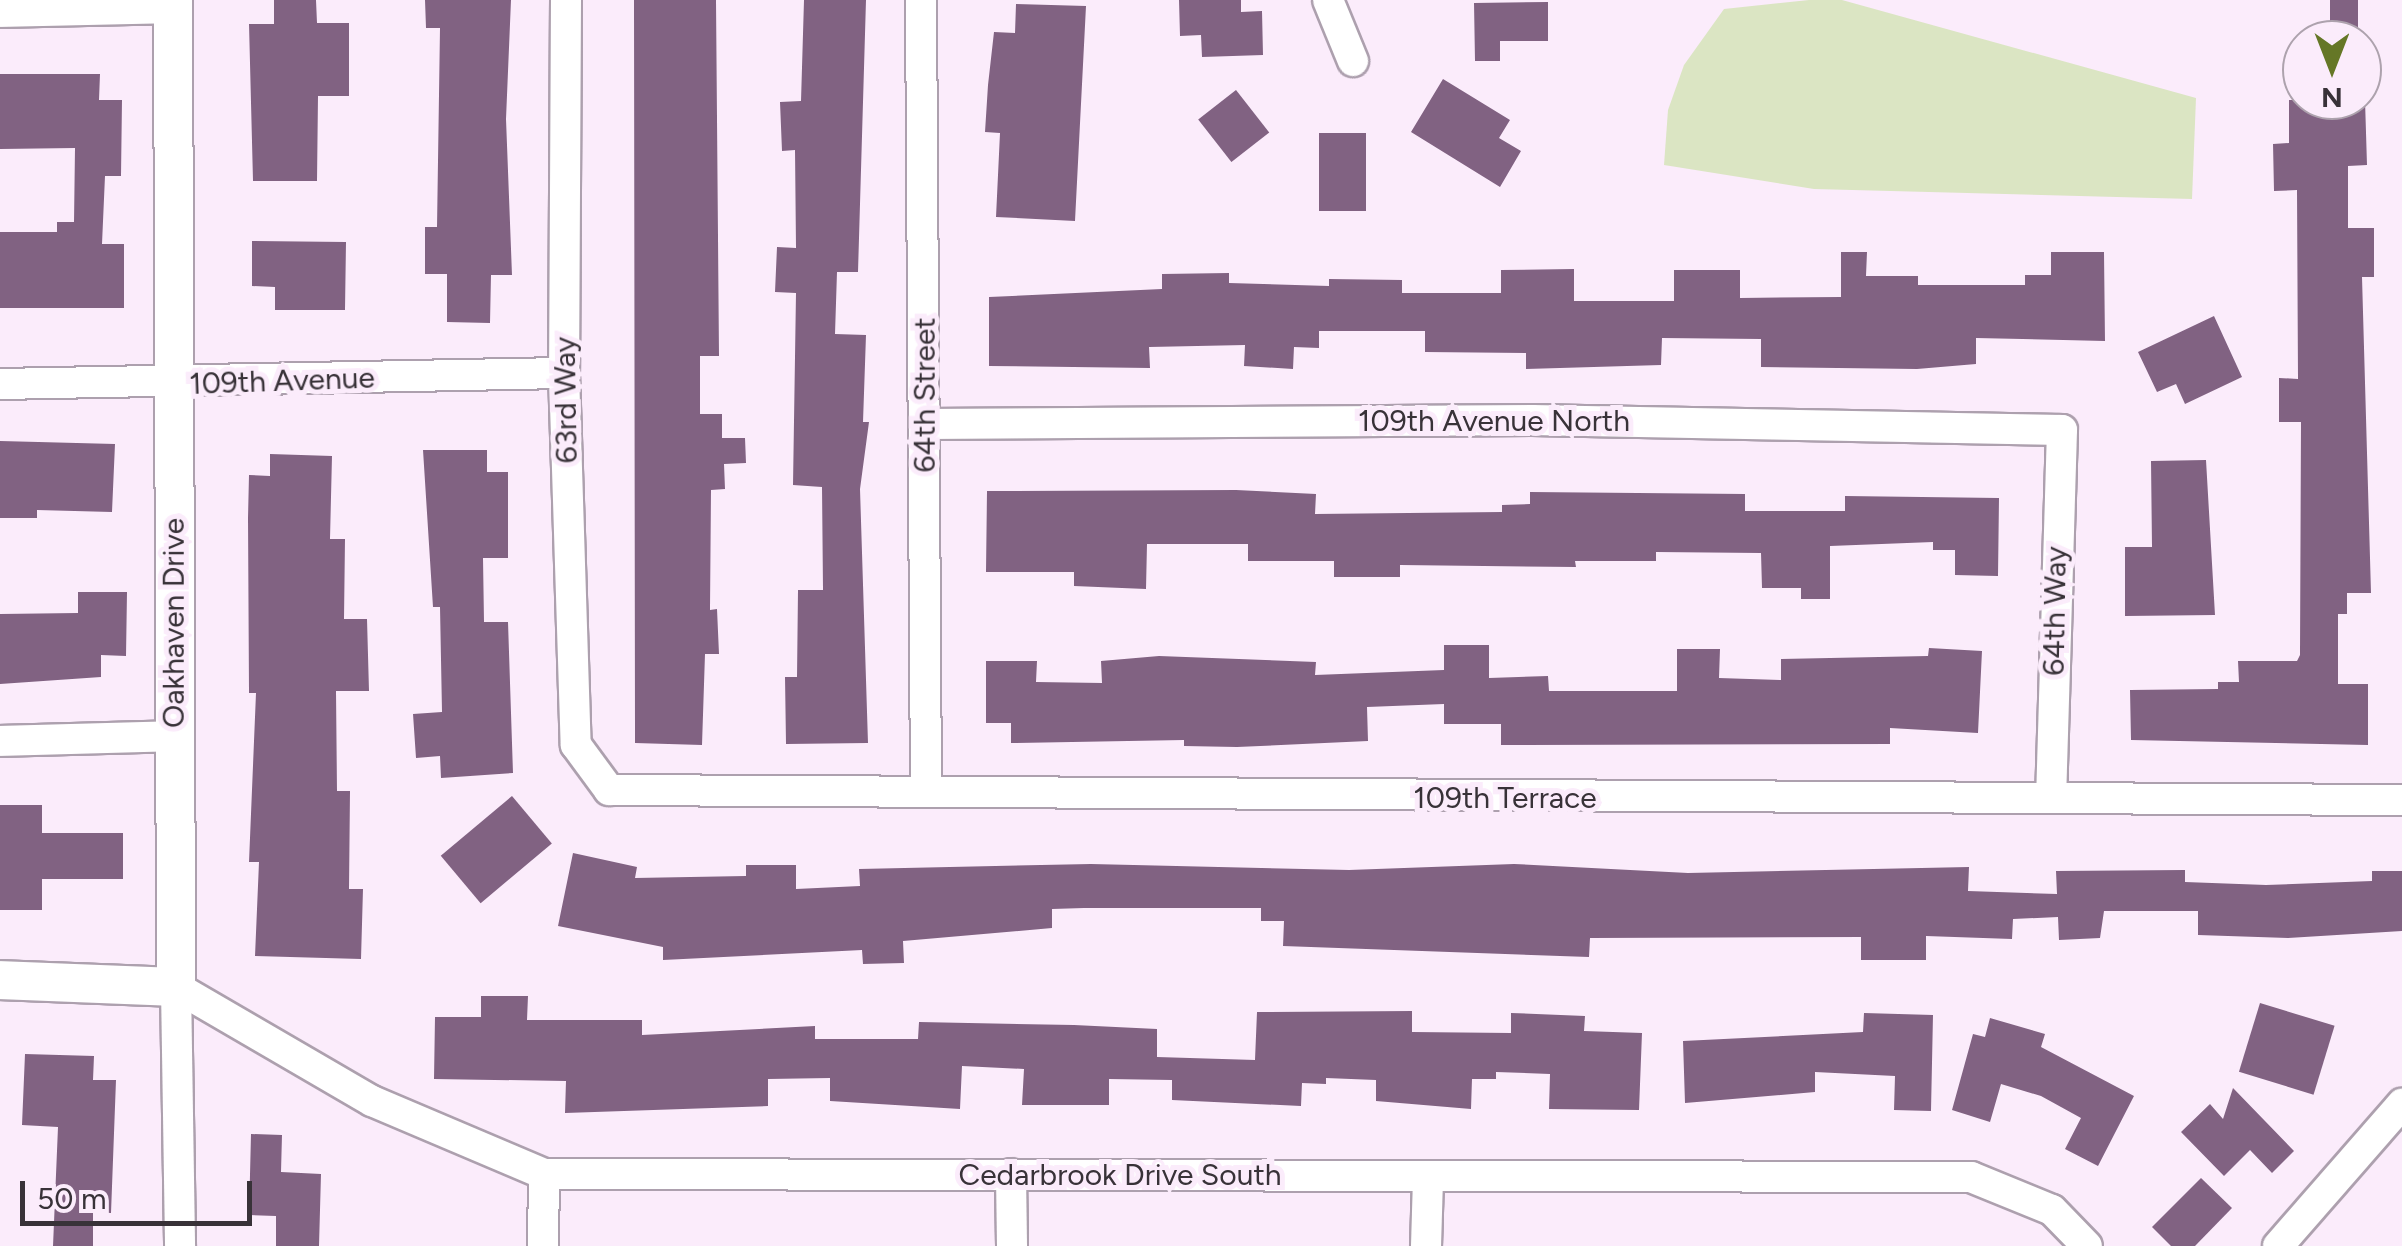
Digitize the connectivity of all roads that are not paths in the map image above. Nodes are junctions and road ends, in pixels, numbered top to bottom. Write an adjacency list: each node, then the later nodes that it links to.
1 (566, 0): 7 (street, 63rd Way)
2 (921, 0): 10 (street, 64th Street)
3 (1328, 0): 6 (street)
4 (173, 4): 5 (street); 9 (street, Oakhaven Drive)
5 (0, 12)
6 (1353, 61)
7 (564, 373): 9 (street, 109th Avenue); 14 (street, 63rd Way)
8 (0, 384): 9 (street, 109th Avenue)
9 (175, 384): 12 (street, Oakhaven Drive)
10 (926, 424): 11 (street, 109th Avenue North); 15 (street, 64th Street)
11 (2062, 430): 16 (street, 64th Way)
12 (174, 736): 13 (street); 19 (street, Oakhaven Drive)
13 (0, 742)
14 (608, 790): 15 (street, 109th Terrace)
15 (926, 791): 16 (street, 109th Terrace)
16 (2051, 793): 17 (street, 109th Terrace)
17 (2402, 800)
18 (0, 980): 19 (street)
19 (176, 987): 21 (street, Cedarbrook Drive South); 24 (street, Oakhaven Drive)
20 (2402, 1104): 29 (street)
21 (544, 1174): 22 (street, Cedarbrook Drive South); 25 (street)
22 (1011, 1174): 23 (street, Cedarbrook Drive South); 26 (street)
23 (1428, 1176): 27 (street); 28 (street, Cedarbrook Drive South)
24 (180, 1246)
25 (543, 1246)
26 (1012, 1246)
27 (1426, 1246)
28 (2087, 1246)
29 (2278, 1246)

